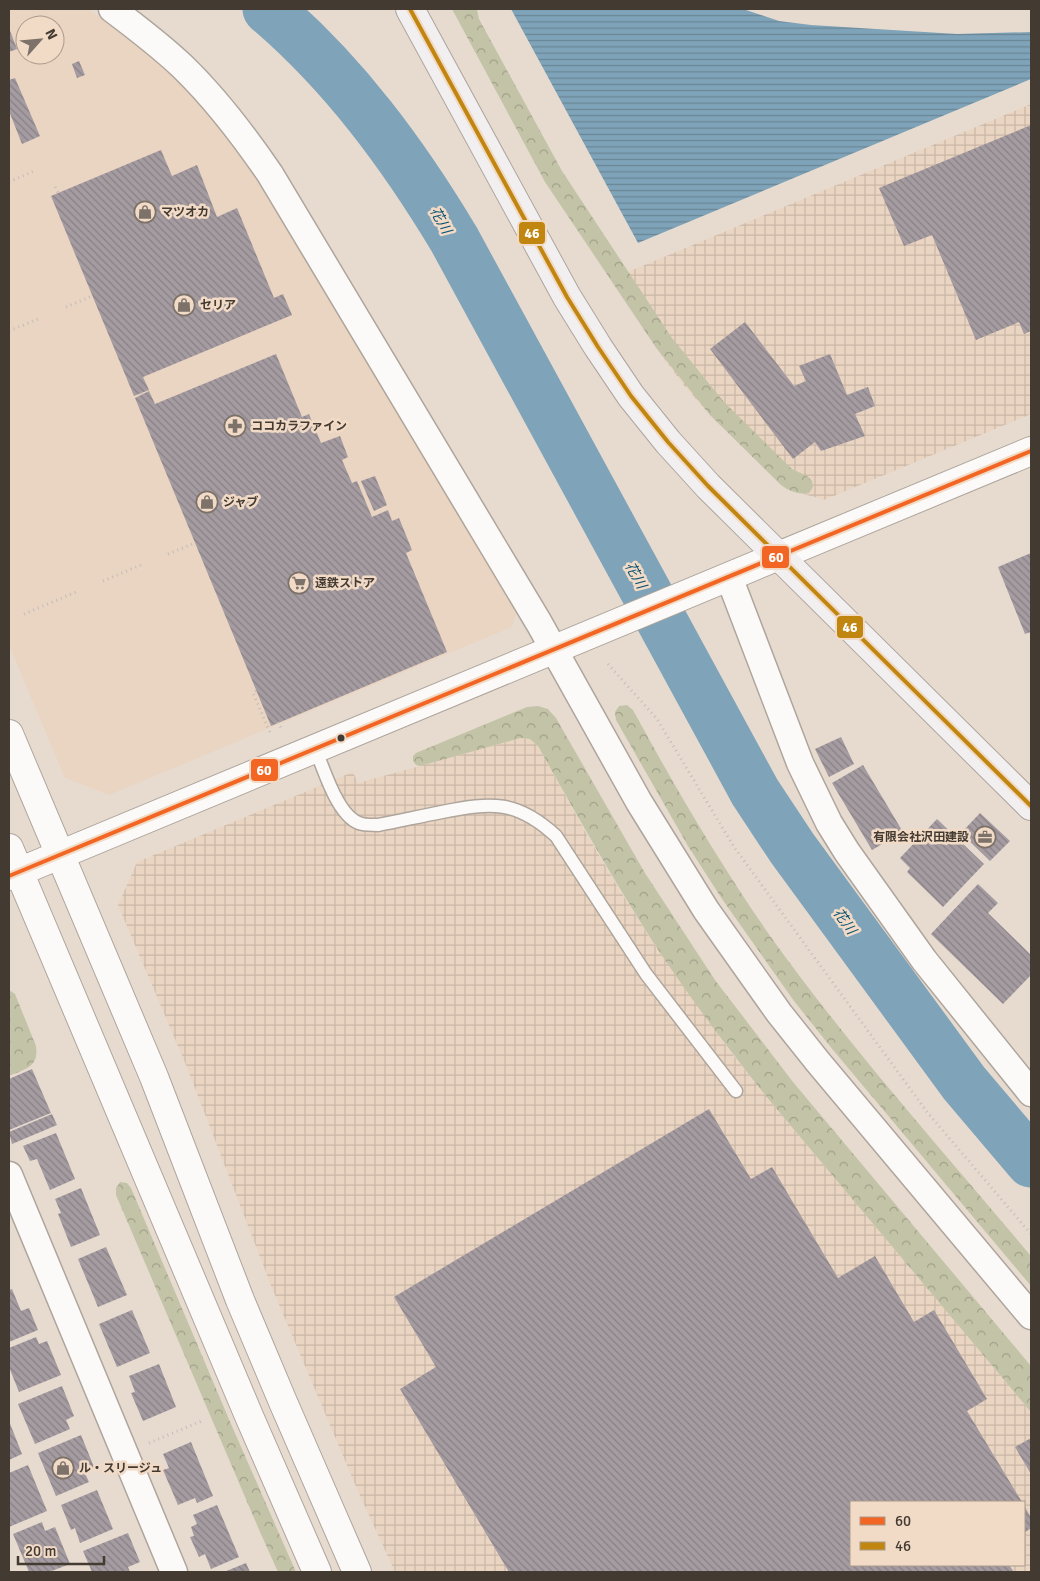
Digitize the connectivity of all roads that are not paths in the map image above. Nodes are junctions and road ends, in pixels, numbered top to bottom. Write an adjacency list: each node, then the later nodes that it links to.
1 (112, 9): 6 (street)
2 (410, 9): 4 (main road)
3 (1031, 451): 4 (street)
4 (779, 556): 5 (street); 9 (main road)
5 (730, 577): 6 (street); 13 (street)
6 (554, 649): 8 (street); 15 (street)
7 (9, 734): 10 (street)
8 (315, 748): 10 (street); 12 (lane)
9 (1031, 806)
10 (60, 855): 11 (street); 18 (street)
11 (12, 865): 17 (street)
12 (736, 1091)
13 (1031, 1093)
14 (9, 1175): 16 (street)
15 (1031, 1316)
16 (174, 1572)
17 (318, 1572)
18 (357, 1572)

